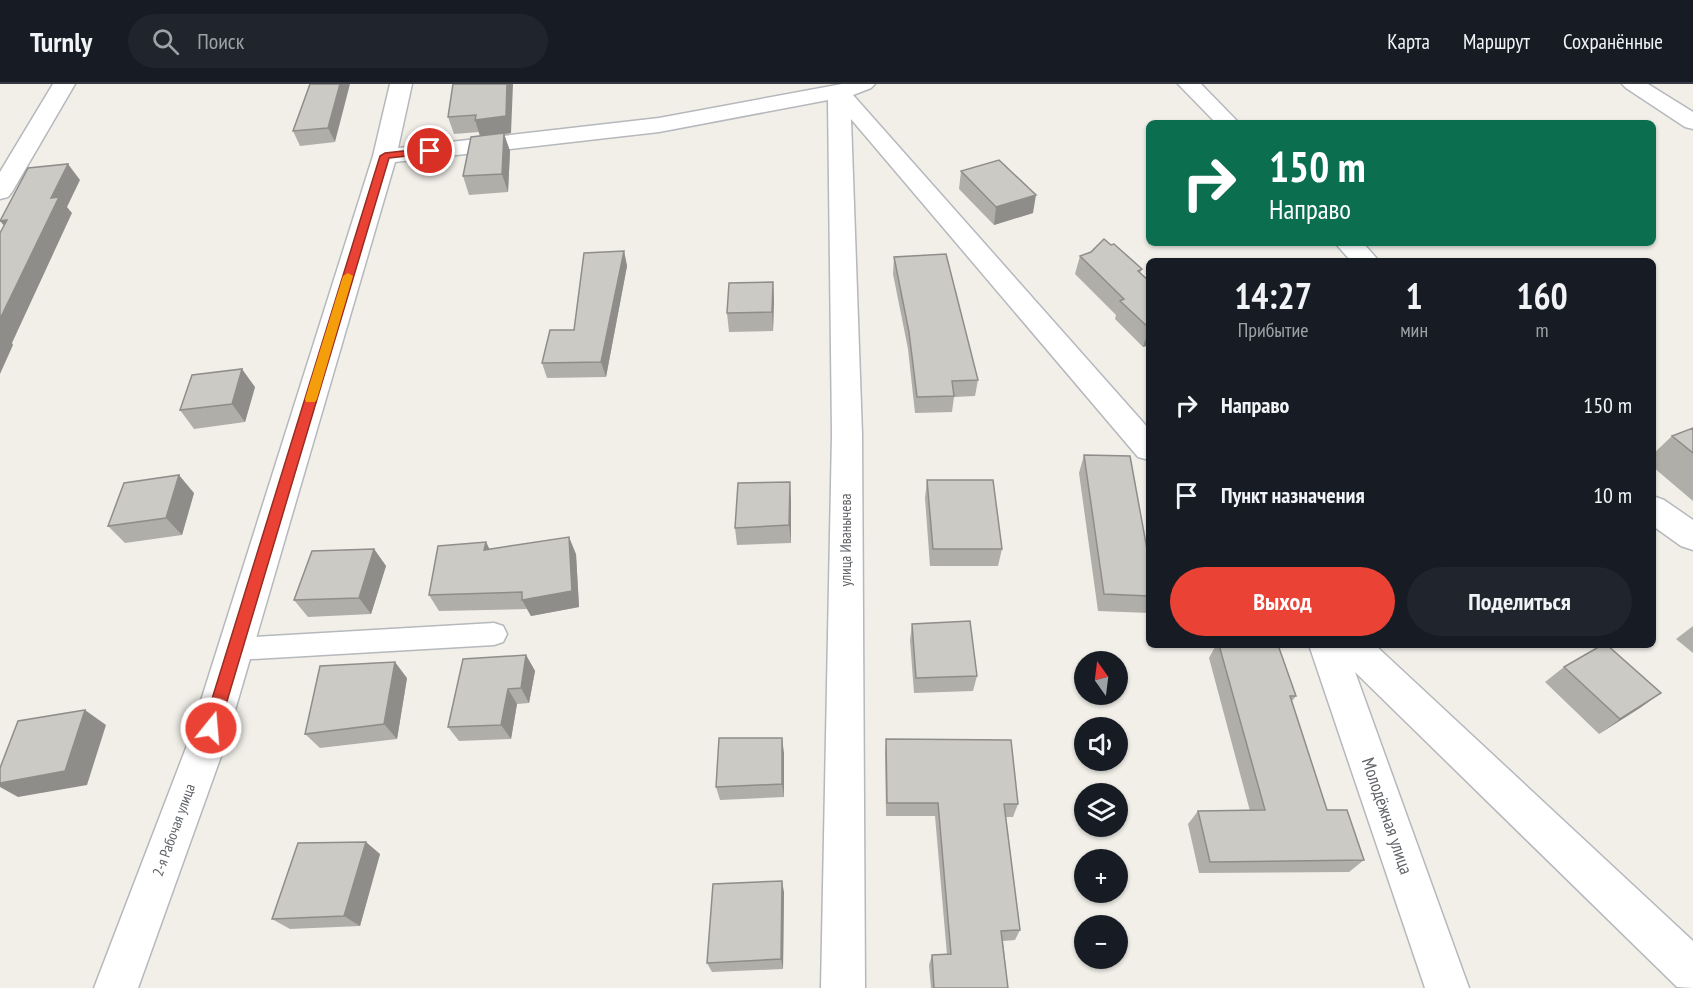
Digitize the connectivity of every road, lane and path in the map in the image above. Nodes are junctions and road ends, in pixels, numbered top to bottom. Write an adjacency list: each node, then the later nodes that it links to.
1 (64, 84): 9 (street)
2 (401, 84): 8 (street, 2-я Рабочая улица)
3 (1189, 84): 6 (street)
4 (1633, 84): 7 (street)
5 (851, 88): 8 (street); 12 (street); 21 (street, улица Иванычева)
6 (1225, 120)
7 (1693, 122)
8 (385, 156): 18 (street, 2-я Рабочая улица)
9 (0, 192)
10 (1351, 246): 11 (street)
11 (1363, 258)
12 (1146, 445)
13 (1656, 510): 14 (street)
14 (1693, 537)
15 (494, 634): 18 (lane)
16 (1328, 648): 22 (street, Молодёжная улица)
17 (1354, 648): 19 (street)
18 (235, 649): 20 (street, 2-я Рабочая улица)
19 (1693, 971)
20 (116, 988)
21 (843, 988)
22 (1447, 988)

